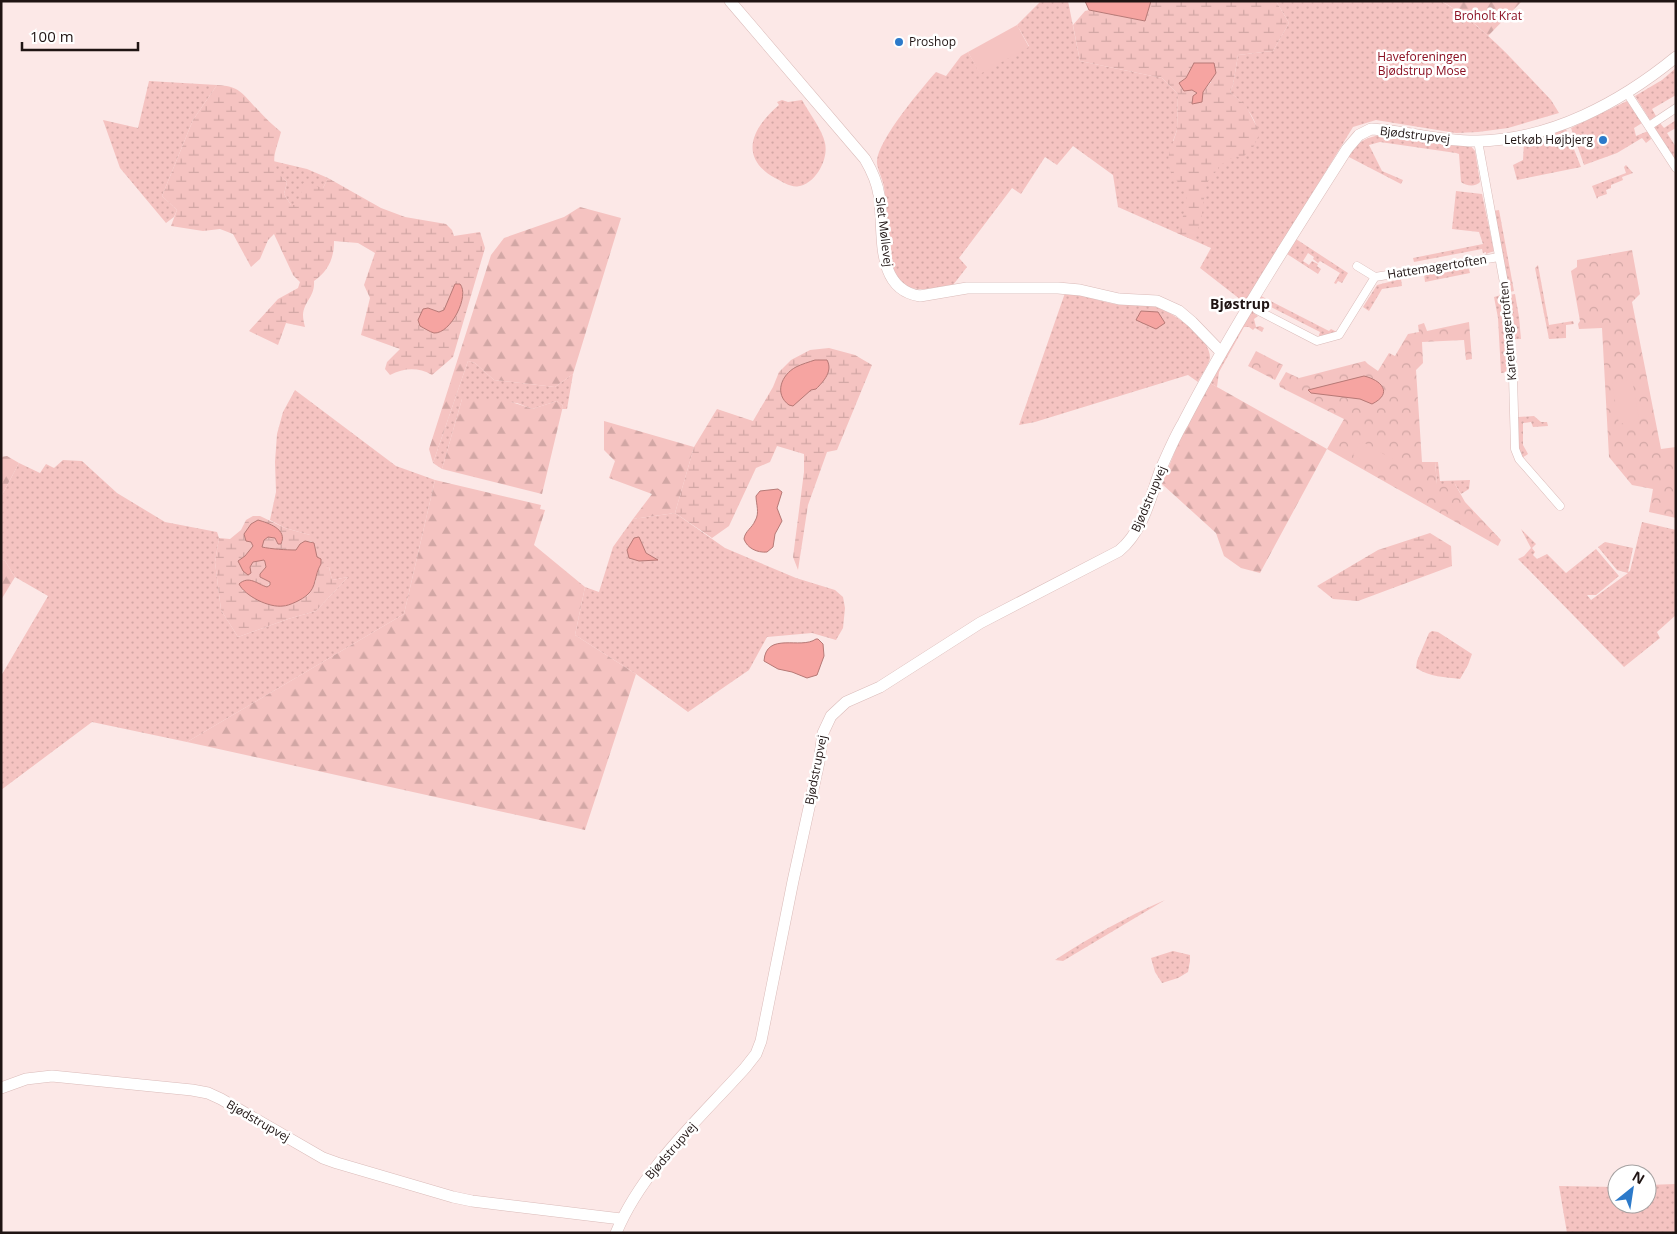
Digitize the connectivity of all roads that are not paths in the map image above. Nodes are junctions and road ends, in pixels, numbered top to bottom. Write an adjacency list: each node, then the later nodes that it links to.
1 (730, 1): 12 (street, Slet Møllevej)
2 (1676, 57): 3 (street, Bjødstrupvej)
3 (1627, 93): 5 (street); 6 (street, Bjødstrupvej)
4 (1676, 108): 5 (street)
5 (1649, 126): 7 (street)
6 (1478, 141): 8 (street, Karetmagertoften); 12 (street, Bjødstrupvej)
7 (1676, 168)
8 (1499, 257): 10 (street, Hattemagertoften); 13 (street, Karetmagertoften)
9 (1357, 266): 10 (street, Hattemagertoften)
10 (1375, 277): 11 (street, Hattemagertoften)
11 (1257, 310)
12 (1221, 352): 15 (street, Bjødstrupvej)
13 (1560, 506)
14 (1, 1088): 15 (street, Bjødstrupvej)
15 (621, 1219): 16 (street)
16 (616, 1233)

